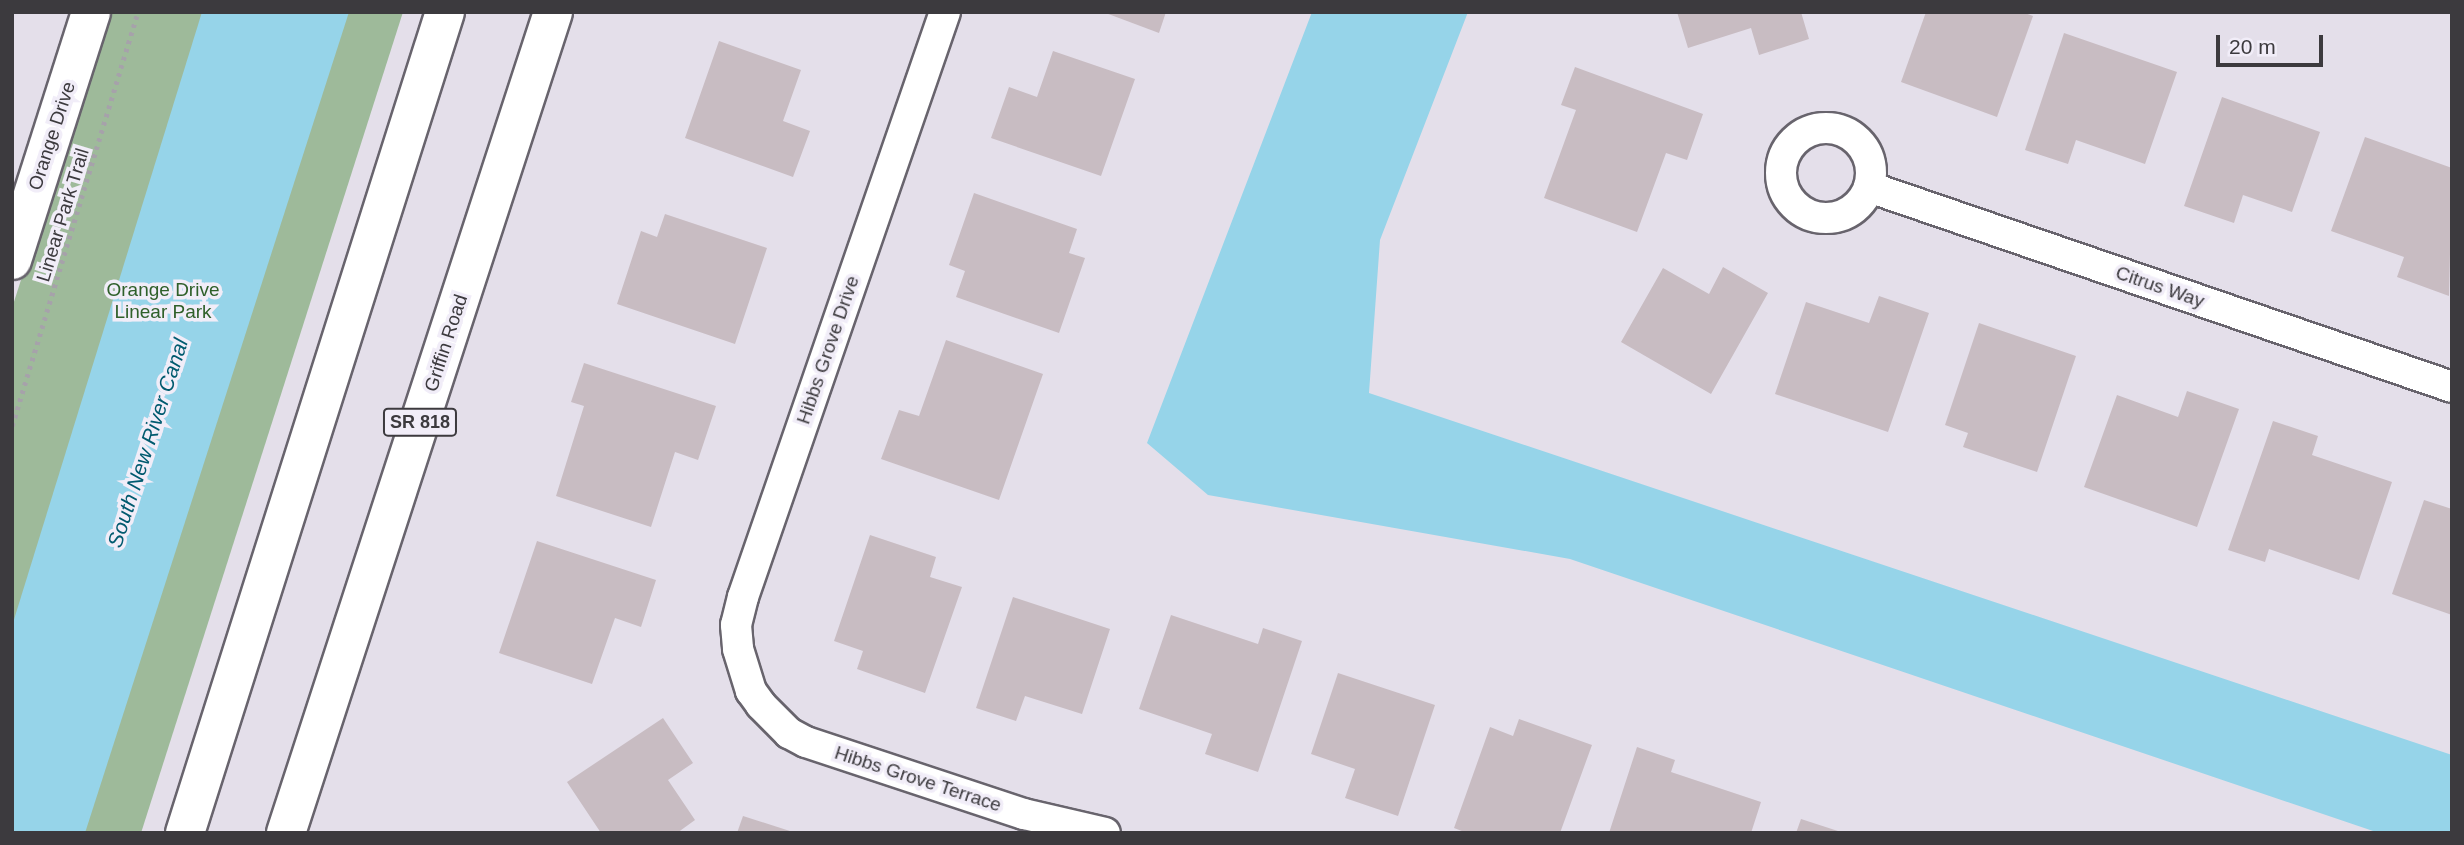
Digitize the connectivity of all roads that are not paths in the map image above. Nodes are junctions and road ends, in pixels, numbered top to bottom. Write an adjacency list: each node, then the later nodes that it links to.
1 (91, 12): 6 (main road, Orange Drive)
2 (445, 12): 10 (main road)
3 (553, 12): 11 (main road, Griffin Road / SR 818)
4 (945, 12): 9 (street, Hibbs Grove Drive)
5 (1869, 187): 8 (street, Citrus Way)
6 (21, 201): 7 (main road, Orange Drive)
7 (12, 260)
8 (2452, 387)
9 (751, 691): 12 (street, Hibbs Grove Terrace)
10 (185, 833)
11 (286, 833)
12 (1105, 833)

